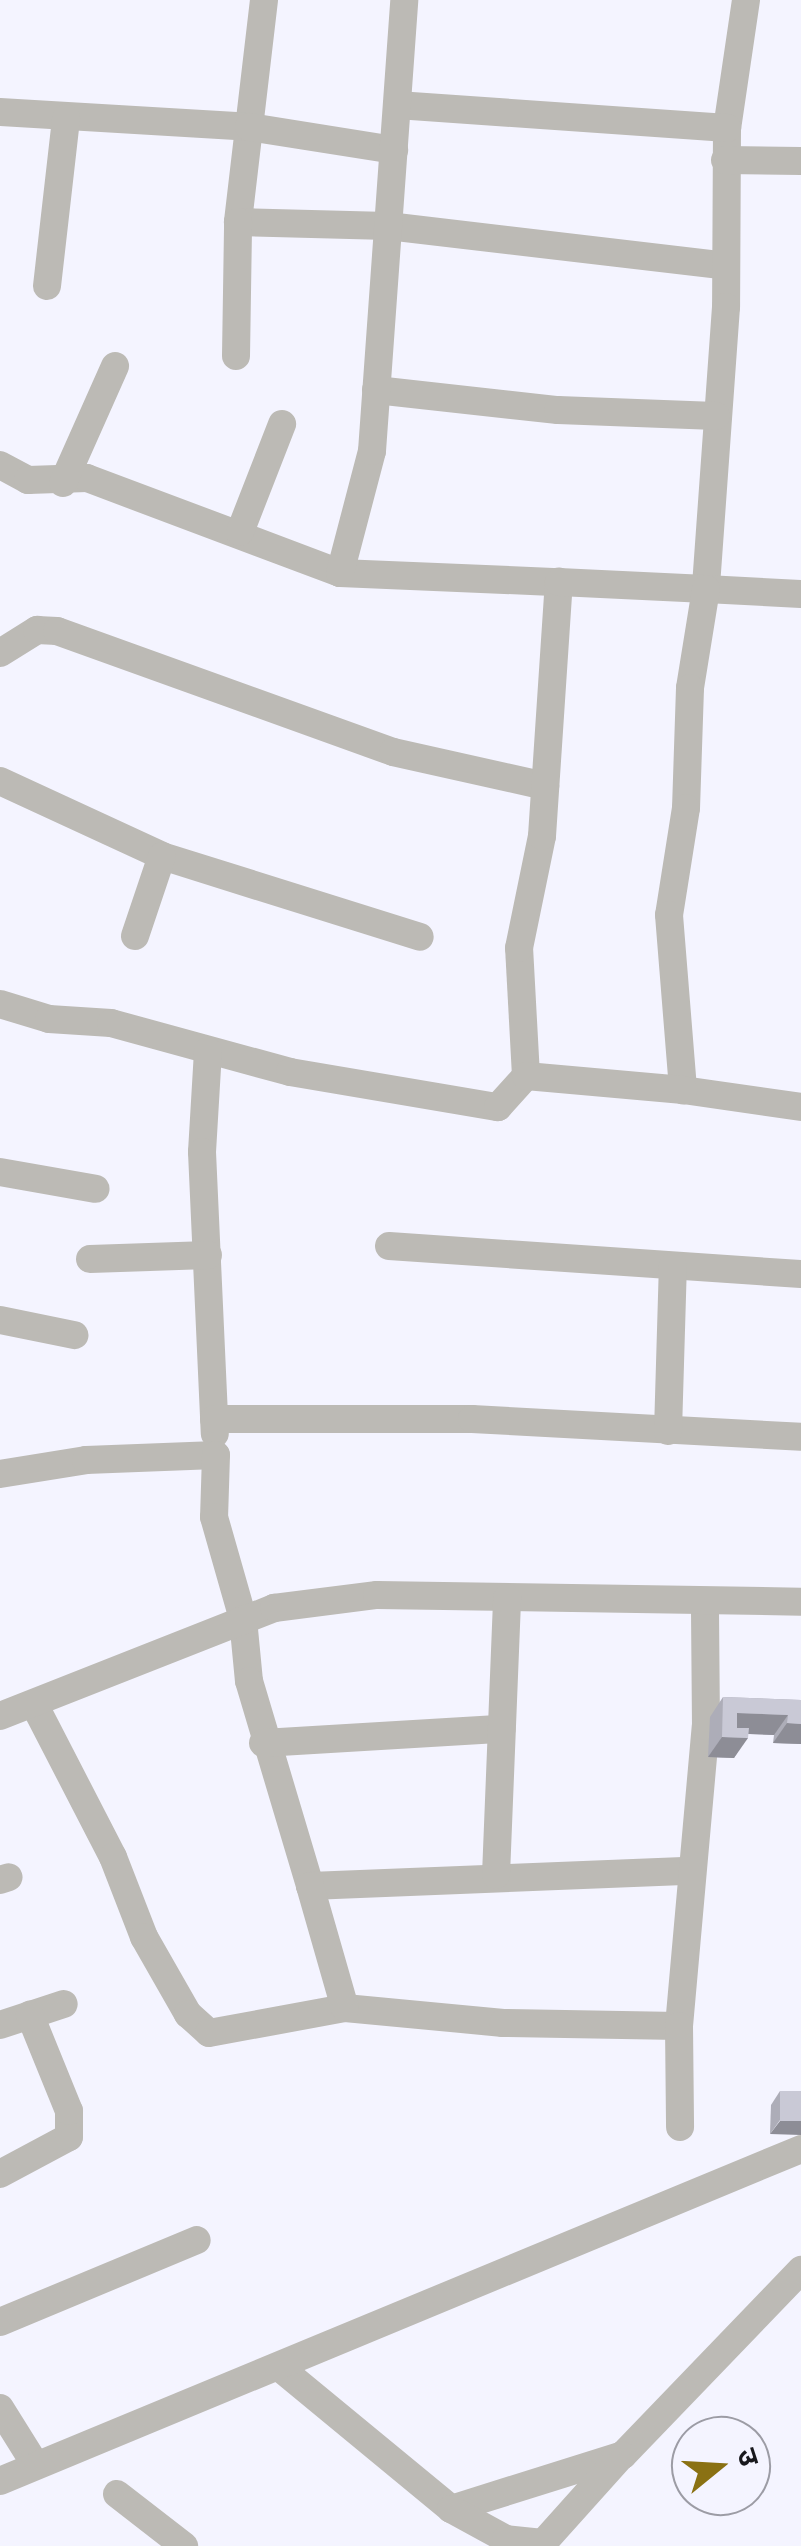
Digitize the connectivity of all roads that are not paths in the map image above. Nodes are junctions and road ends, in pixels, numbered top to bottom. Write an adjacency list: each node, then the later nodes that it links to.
1 (264, 0): 7 (street)
2 (404, 0): 4 (street)
3 (746, 0): 8 (street)
4 (398, 105): 8 (street); 9 (street)
5 (0, 112): 6 (street)
6 (66, 118): 7 (street); 15 (street)
7 (248, 128): 9 (street); 12 (street)
8 (726, 128): 10 (street)
9 (394, 150): 13 (street)
10 (725, 160): 11 (street); 14 (street)
11 (801, 161)
12 (238, 222): 13 (street); 16 (street)
13 (388, 226): 14 (street); 18 (street)
14 (721, 265): 19 (street)
15 (47, 286)
16 (236, 356)
17 (115, 366): 22 (street)
18 (376, 390): 19 (street); 24 (street)
19 (716, 416): 26 (street)
20 (282, 424): 23 (street)
21 (0, 465): 22 (street)
22 (63, 483): 23 (street)
23 (240, 532): 24 (street)
24 (340, 573): 25 (street)
25 (559, 582): 26 (street); 30 (street)
26 (706, 589): 27 (street); 37 (street)
27 (801, 594)
28 (0, 654): 30 (street)
29 (0, 781): 31 (street)
30 (546, 786): 36 (street)
31 (162, 856): 32 (street); 33 (street)
32 (134, 936)
33 (420, 937)
34 (0, 1004): 35 (street)
35 (208, 1051): 36 (street); 42 (street)
36 (526, 1076): 37 (street)
37 (684, 1090): 38 (street)
38 (801, 1107)
39 (0, 1172): 40 (street)
40 (96, 1189)
41 (388, 1246): 44 (street)
42 (208, 1255): 43 (street); 48 (street)
43 (90, 1259)
44 (673, 1266): 45 (street); 49 (street)
45 (801, 1274)
46 (0, 1320): 47 (street)
47 (74, 1336)
48 (214, 1420): 49 (street); 51 (street)
49 (668, 1431): 50 (street)
50 (801, 1437)
51 (216, 1454): 52 (street); 56 (street)
52 (0, 1474)
53 (508, 1598): 54 (street); 56 (street); 59 (street)
54 (705, 1602): 55 (street); 61 (street)
55 (801, 1602)
56 (242, 1618): 57 (street); 60 (street)
57 (34, 1704): 58 (street); 65 (street)
58 (0, 1716)
59 (502, 1729): 60 (street); 62 (street)
60 (263, 1743): 63 (street)
61 (690, 1871): 62 (street); 68 (street)
62 (496, 1874): 63 (street)
63 (310, 1886): 65 (street)
64 (64, 2004): 66 (street)
65 (345, 2008): 68 (street)
66 (30, 2015): 67 (street); 71 (street)
67 (0, 2025)
68 (679, 2026): 69 (street)
69 (680, 2127)
70 (801, 2149): 75 (street)
71 (0, 2174)
72 (198, 2240): 74 (street)
73 (801, 2270): 77 (street)
74 (0, 2322)
75 (279, 2367): 78 (street); 81 (street)
76 (0, 2408): 78 (street)
77 (622, 2454): 81 (street); 81 (street)
78 (35, 2464): 79 (street)
79 (0, 2482)
80 (117, 2494): 82 (street)
81 (451, 2509)
82 (184, 2546)

